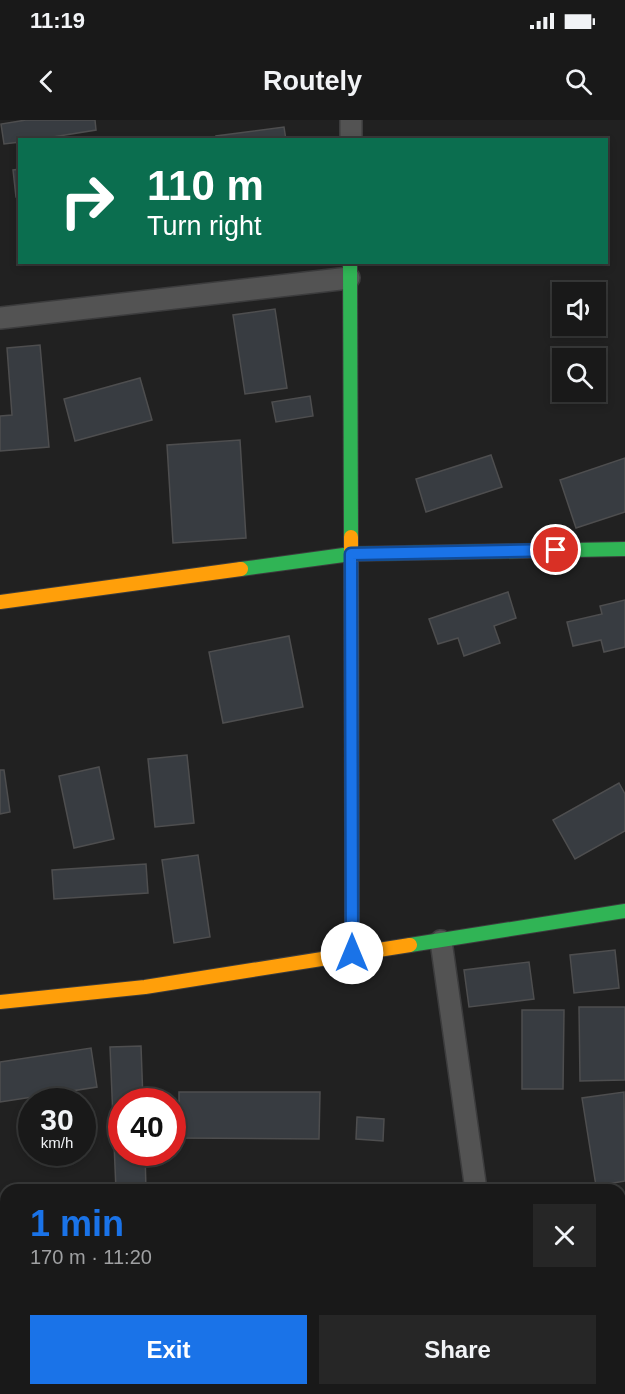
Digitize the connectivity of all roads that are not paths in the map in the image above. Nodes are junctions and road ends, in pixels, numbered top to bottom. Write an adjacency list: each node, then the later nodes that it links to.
1 (351, 120): 2 (street)
2 (351, 138)
3 (349, 270): 4 (street); 6 (street)
4 (0, 318)
5 (625, 549): 6 (street)
6 (351, 554): 7 (street); 10 (street)
7 (0, 602)
8 (625, 911): 9 (street)
9 (441, 941): 10 (street); 12 (street)
10 (352, 953): 11 (street)
11 (0, 1002)
12 (475, 1184)

